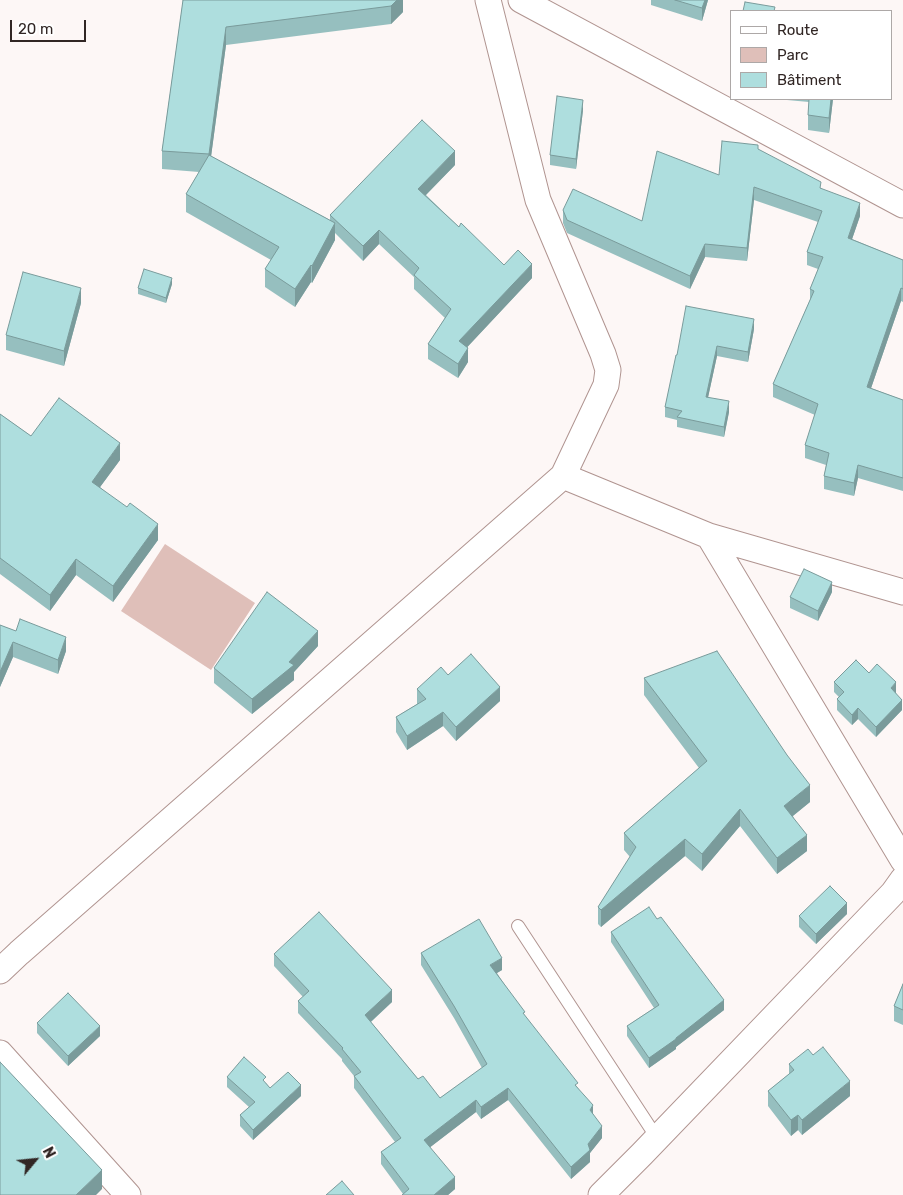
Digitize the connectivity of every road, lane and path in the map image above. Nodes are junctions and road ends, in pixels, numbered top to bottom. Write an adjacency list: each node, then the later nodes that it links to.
1 (488, 0): 4 (street)
2 (521, 0): 3 (street)
3 (903, 205)
4 (563, 476): 5 (street); 10 (street)
5 (709, 536): 6 (street); 7 (street)
6 (903, 592)
7 (903, 860)
8 (903, 879): 12 (street)
9 (518, 926): 12 (lane)
10 (0, 971)
11 (0, 1052): 13 (street)
12 (657, 1138): 14 (street)
13 (128, 1195)
14 (601, 1195)

